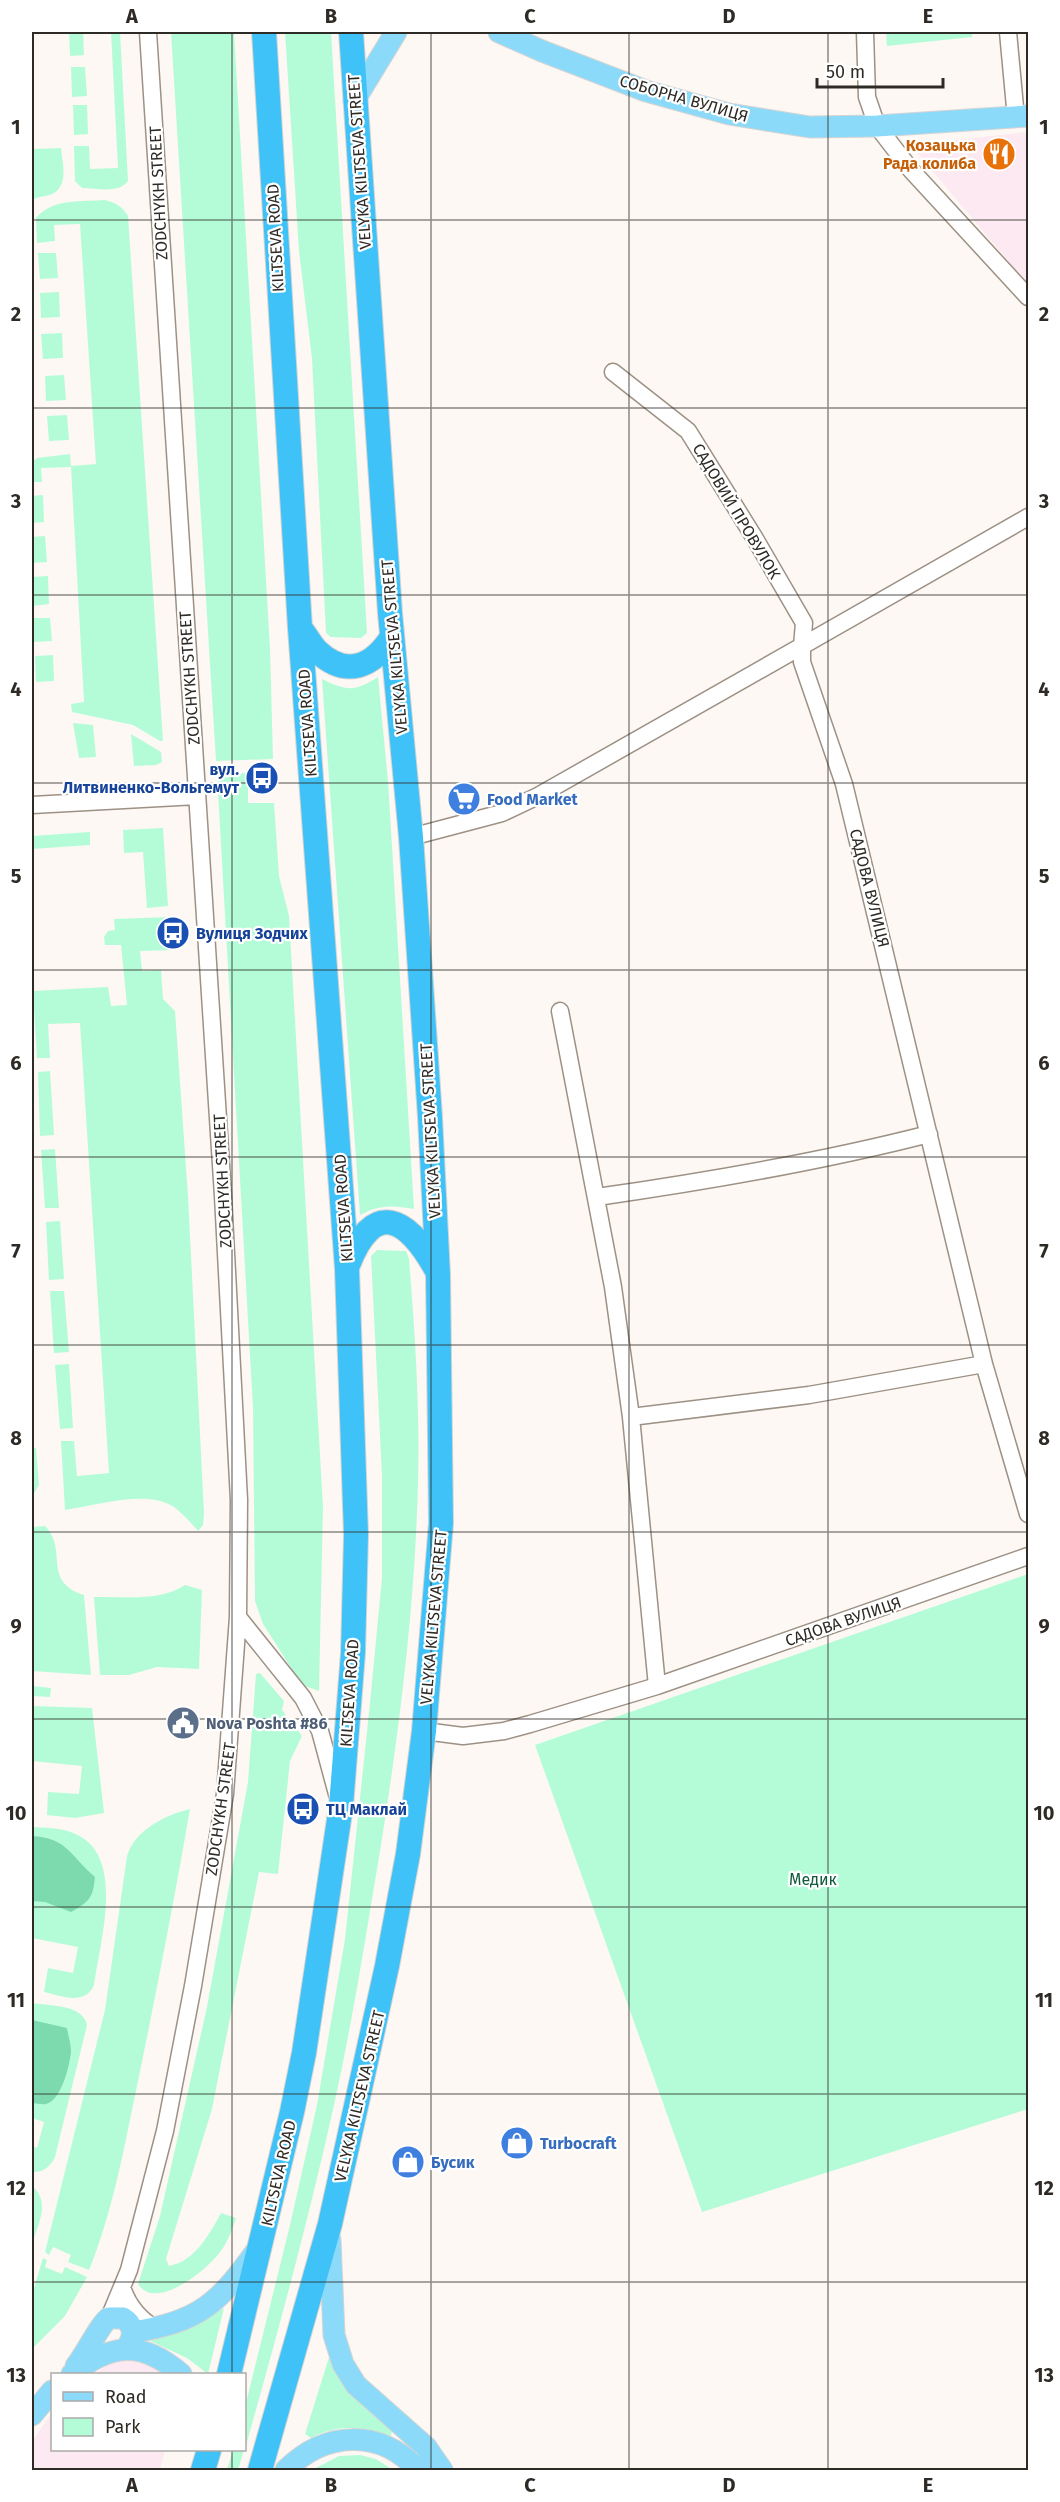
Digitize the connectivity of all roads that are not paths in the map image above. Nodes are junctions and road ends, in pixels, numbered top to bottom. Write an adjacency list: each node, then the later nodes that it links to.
1 (148, 32): 17 (street, ZODCHYKH STREET)
2 (264, 32): 14 (highway, KILTSEVA ROAD)
3 (351, 32): 8 (highway, VELYKA KILTSEVA STREET)
4 (396, 32): 8 (main road)
5 (499, 32): 10 (main road, СОБОРНА ВУЛИЦЯ)
6 (865, 32): 10 (street)
7 (1008, 32): 9 (street)
8 (354, 101): 15 (highway, VELYKA KILTSEVA STREET)
9 (1022, 117): 10 (main road, СОБОРНА ВУЛИЦЯ)
10 (877, 126): 11 (street)
11 (1029, 297)
12 (613, 372): 16 (street, САДОВИЙ ПРОВУЛОК)
13 (1029, 517): 16 (street)
14 (300, 628): 15 (highway); 23 (highway, KILTSEVA ROAD)
15 (393, 637): 19 (highway, VELYKA KILTSEVA STREET)
16 (802, 646): 19 (street); 21 (street, САДОВА ВУЛИЦЯ)
17 (197, 796): 18 (street); 29 (street, ZODCHYKH STREET)
18 (32, 805)
19 (411, 837): 24 (highway, VELYKA KILTSEVA STREET)
20 (560, 1011): 22 (street)
21 (929, 1134): 22 (street); 25 (street, САДОВА ВУЛИЦЯ)
22 (597, 1197): 26 (street)
23 (347, 1269): 24 (highway); 32 (highway, KILTSEVA ROAD)
24 (438, 1274): 31 (highway, VELYKA KILTSEVA STREET)
25 (984, 1364): 26 (street); 27 (street, САДОВА ВУЛИЦЯ)
26 (631, 1417): 30 (street)
27 (1029, 1514)
28 (1029, 1556): 30 (street, САДОВА ВУЛИЦЯ)
29 (238, 1617): 32 (street); 35 (street, ZODCHYKH STREET)
30 (657, 1686): 31 (street, САДОВА ВУЛИЦЯ)
31 (424, 1731): 33 (highway, VELYKA KILTSEVA STREET)
32 (341, 1806): 34 (highway, KILTSEVA ROAD)
33 (330, 2224): 47 (highway); 50 (main road)
34 (261, 2245): 37 (main road); 42 (highway, KILTSEVA ROAD)
35 (122, 2287): 36 (street, ZODCHYKH STREET); 37 (street)
36 (104, 2325): 38 (main road); 38 (main road); 39 (main road)
37 (156, 2329): 38 (main road)
38 (124, 2344): 40 (main road); 41 (main road)
39 (71, 2373)
40 (72, 2373)
41 (180, 2373)
42 (229, 2373)
43 (51, 2393): 44 (main road)
44 (32, 2415)
45 (209, 2451): 46 (highway)
46 (202, 2470)
47 (260, 2470)
48 (286, 2470): 49 (main road)
49 (418, 2470)
50 (442, 2470)

